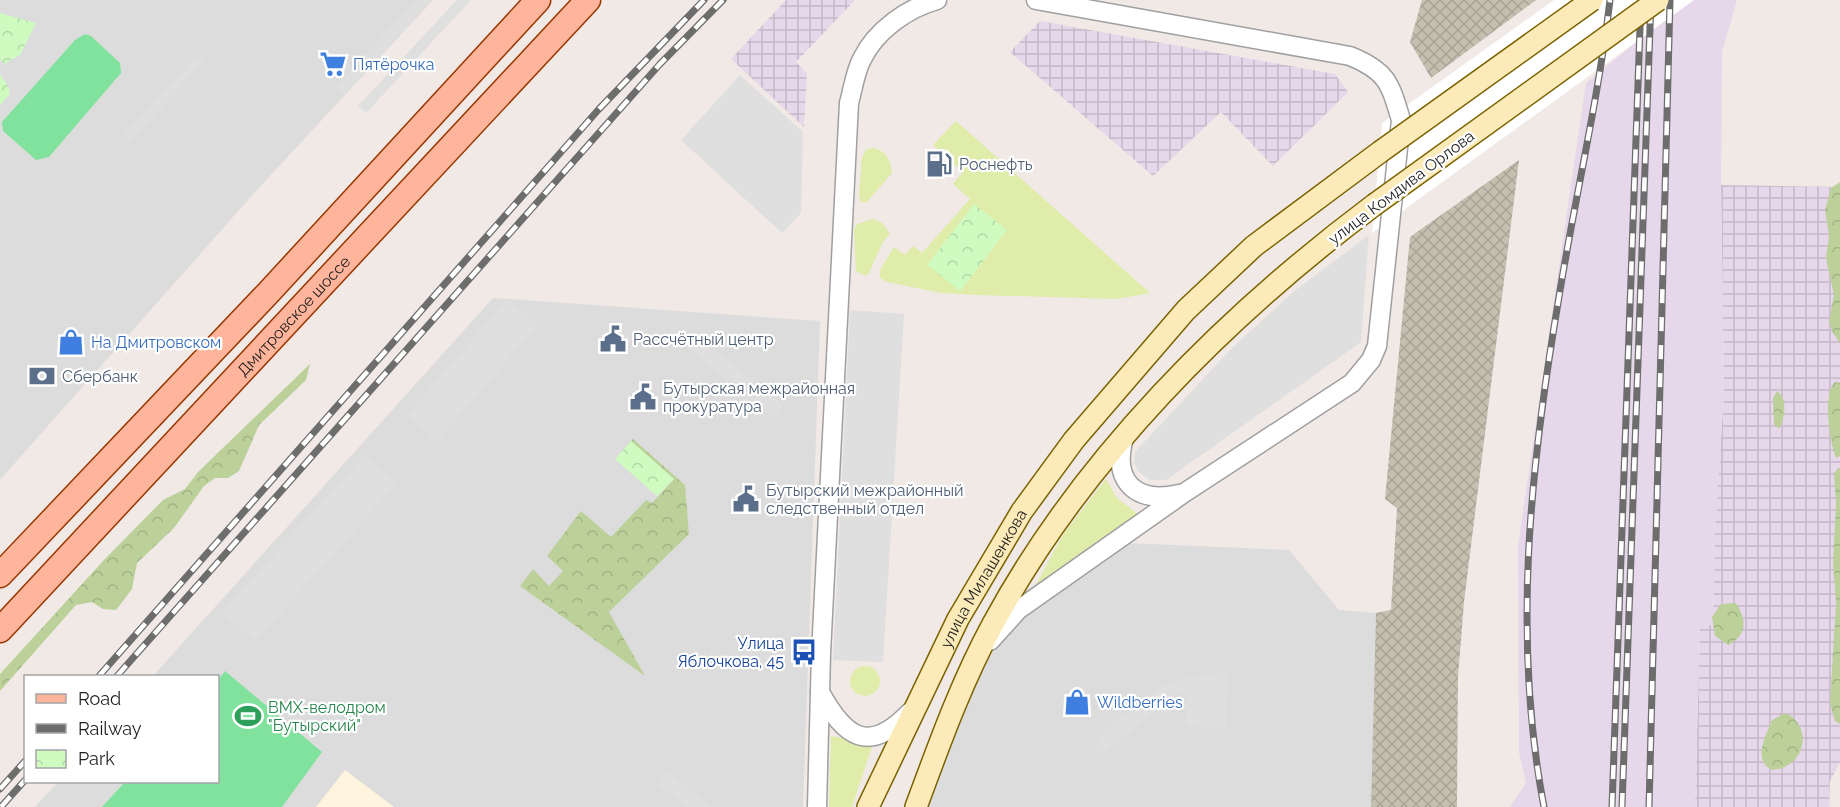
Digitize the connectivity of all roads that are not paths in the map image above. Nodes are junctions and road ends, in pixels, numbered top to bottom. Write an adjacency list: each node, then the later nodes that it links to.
1 (538, 0): 10 (main road)
2 (588, 0): 11 (main road, Дмитровское шоссе)
3 (937, 0): 13 (street)
4 (1036, 0): 9 (street)
5 (1593, 0): 14 (main road, улица Милашенкова, bridge)
6 (1658, 0): 7 (main road, улица Комдива Орлова, bridge)
7 (1162, 396): 8 (main road, улица Милашенкова)
8 (1124, 438): 9 (street); 12 (main road, улица Милашенкова)
9 (1184, 493): 12 (street)
10 (0, 575)
11 (0, 630)
12 (971, 666): 17 (main road, улица Милашенкова)
13 (820, 692): 14 (street); 15 (street)
14 (913, 709): 16 (main road, улица Милашенкова)
15 (817, 807)
16 (868, 807)
17 (916, 807)

